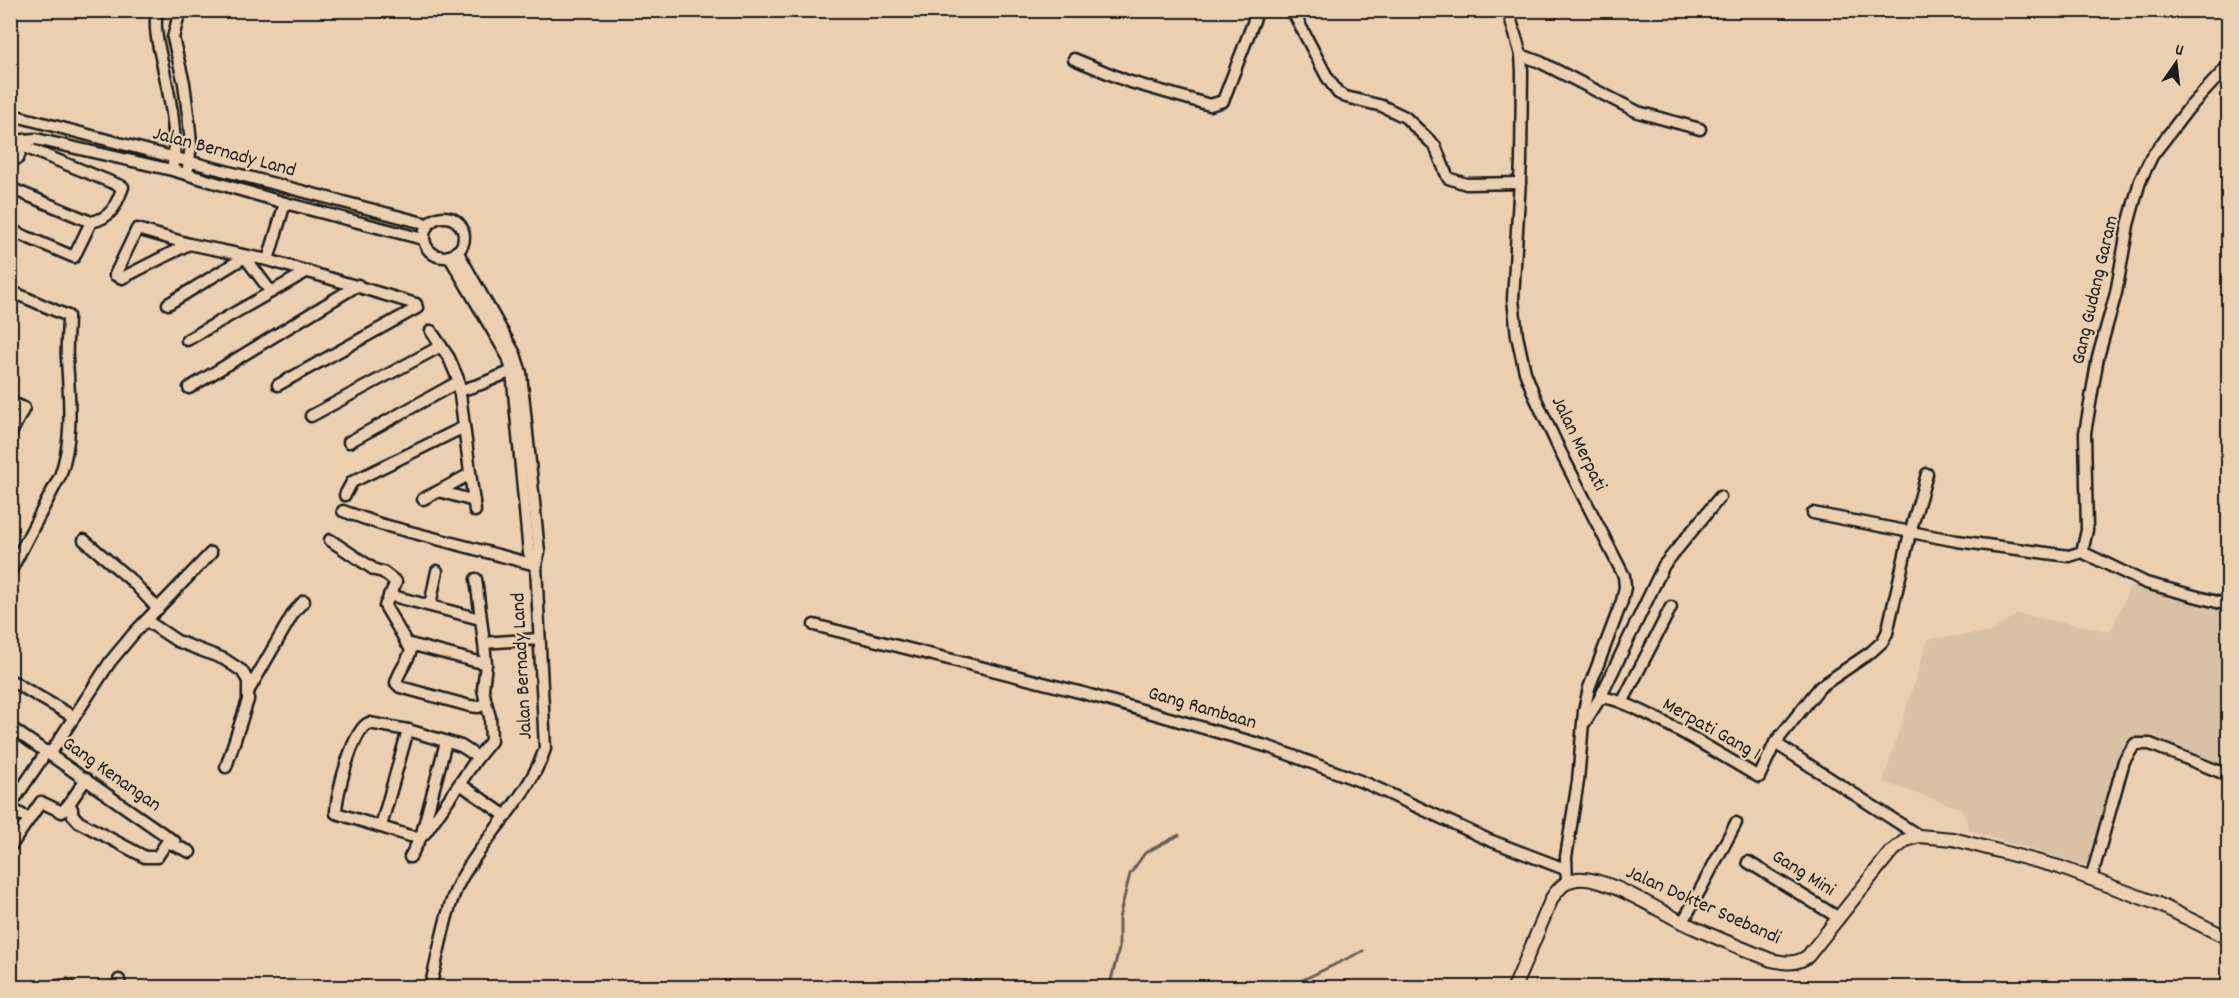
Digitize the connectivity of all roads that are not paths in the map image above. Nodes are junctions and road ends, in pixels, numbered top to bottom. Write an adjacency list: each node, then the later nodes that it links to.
1 (157, 10): 13 (street)
2 (180, 10): 15 (street)
3 (1258, 10): 7 (street)
4 (1292, 10): 19 (street)
5 (1509, 10): 6 (street, Jalan Merpati)
6 (1521, 55): 10 (street); 19 (street, Jalan Merpati)
7 (1074, 59)
8 (2229, 66): 58 (street, Gang Gudang Garam)
9 (10, 117): 13 (street, Jalan Bernady Land)
10 (1700, 129)
11 (10, 141): 12 (street, Jalan Bernady Land)
12 (23, 143): 14 (street); 16 (street, Jalan Bernady Land); 22 (street)
13 (174, 158): 15 (street, Jalan Bernady Land); 16 (street)
14 (12, 161): 17 (street)
15 (189, 162): 18 (street); 23 (street, Jalan Bernady Land)
16 (172, 170): 18 (street, Jalan Bernady Land)
17 (10, 171)
18 (187, 175): 21 (street, Jalan Bernady Land)
19 (1520, 183): 83 (street, Jalan Merpati)
20 (10, 188): 22 (street)
21 (285, 203): 25 (street, Jalan Bernady Land); 29 (street)
22 (91, 222): 24 (street)
23 (428, 224): 25 (street); 27 (street, Jalan Bernady Land)
24 (10, 230)
25 (423, 238): 27 (street, Jalan Bernady Land)
26 (189, 244): 26 (street); 28 (street)
27 (453, 254): 38 (street, Jalan Bernady Land); 60 (street, Jalan Bernady Land)
28 (245, 257): 29 (street); 33 (street); 34 (street)
29 (268, 260): 30 (street)
30 (308, 271): 31 (street); 33 (street)
31 (358, 285): 39 (street); 41 (street)
32 (10, 291): 62 (street)
33 (272, 292): 36 (street)
34 (168, 304)
35 (431, 331): 37 (street)
36 (187, 340)
37 (441, 346): 40 (street); 43 (street)
38 (512, 370): 40 (street); 60 (street, Jalan Bernady Land)
39 (278, 386)
40 (458, 387): 44 (street); 46 (street)
41 (189, 388)
42 (10, 402): 45 (street)
43 (311, 416)
44 (464, 427): 47 (street); 50 (street)
45 (10, 435)
46 (350, 442)
47 (470, 474): 49 (street); 49 (street)
48 (1927, 474): 55 (street, Merpati Gang 1)
49 (440, 491): 52 (street)
50 (345, 495)
51 (1720, 497): 79 (street)
52 (423, 499)
53 (343, 511): 60 (street)
54 (1813, 513): 55 (street)
55 (1910, 533): 58 (street); 87 (street, Merpati Gang 1)
56 (84, 540): 69 (street)
57 (330, 540): 64 (street)
58 (2082, 552): 67 (street)
59 (212, 553): 69 (street)
60 (536, 565): 73 (street, Jalan Bernady Land)
61 (437, 571): 66 (street)
62 (10, 572)
63 (476, 579): 70 (street)
64 (389, 595): 66 (street); 75 (street)
65 (304, 601): 78 (street)
66 (430, 605): 70 (street)
67 (2229, 606)
68 (1671, 607): 80 (street)
69 (158, 609): 71 (street)
70 (480, 619): 74 (street)
71 (147, 621): 78 (street); 82 (street)
72 (814, 625): 104 (street, Gang Rambaan)
73 (539, 639): 74 (street); 95 (street, Jalan Bernady Land)
74 (484, 642): 76 (street)
75 (405, 643): 76 (street); 81 (street)
76 (486, 664): 81 (street)
77 (10, 680): 82 (street)
78 (249, 690): 90 (street)
79 (1600, 698): 80 (street, Merpati Gang 1); 83 (street)
80 (1623, 701): 87 (street, Merpati Gang 1)
81 (486, 703): 89 (street)
82 (74, 717): 88 (street)
83 (1583, 726): 104 (street, Jalan Merpati)
84 (10, 727): 88 (street, Gang Kenangan)
85 (408, 730): 86 (street); 98 (street); 98 (street)
86 (446, 742): 89 (street); 100 (street)
87 (1775, 743): 99 (street)
88 (48, 753): 92 (street, Gang Kenangan); 96 (street)
89 (478, 757): 93 (street)
90 (226, 766)
91 (2229, 775): 105 (street)
92 (86, 779): 94 (street); 94 (street, Gang Kenangan)
93 (460, 784): 95 (street); 100 (street)
94 (69, 804): 96 (street)
95 (506, 816): 112 (street, Jalan Bernady Land)
96 (29, 819): 101 (street)
97 (1736, 823): 108 (street)
98 (381, 826): 100 (street)
99 (1919, 836): 105 (main road); 107 (main road, Jalan Dokter Soebandi)
100 (421, 837): 102 (street)
101 (10, 847)
102 (410, 857)
103 (1748, 862): 107 (street, Gang Mini)
104 (1565, 869): 106 (street, Jalan Merpati)
105 (2091, 879): 109 (main road)
106 (1568, 882): 108 (main road, Jalan Dokter Soebandi); 113 (main road)
107 (1839, 918): 108 (main road, Jalan Dokter Soebandi)
108 (1683, 922)
109 (2229, 938)
110 (68, 985): 111 (street)
111 (46, 987)
112 (430, 987)
113 (1514, 987)

